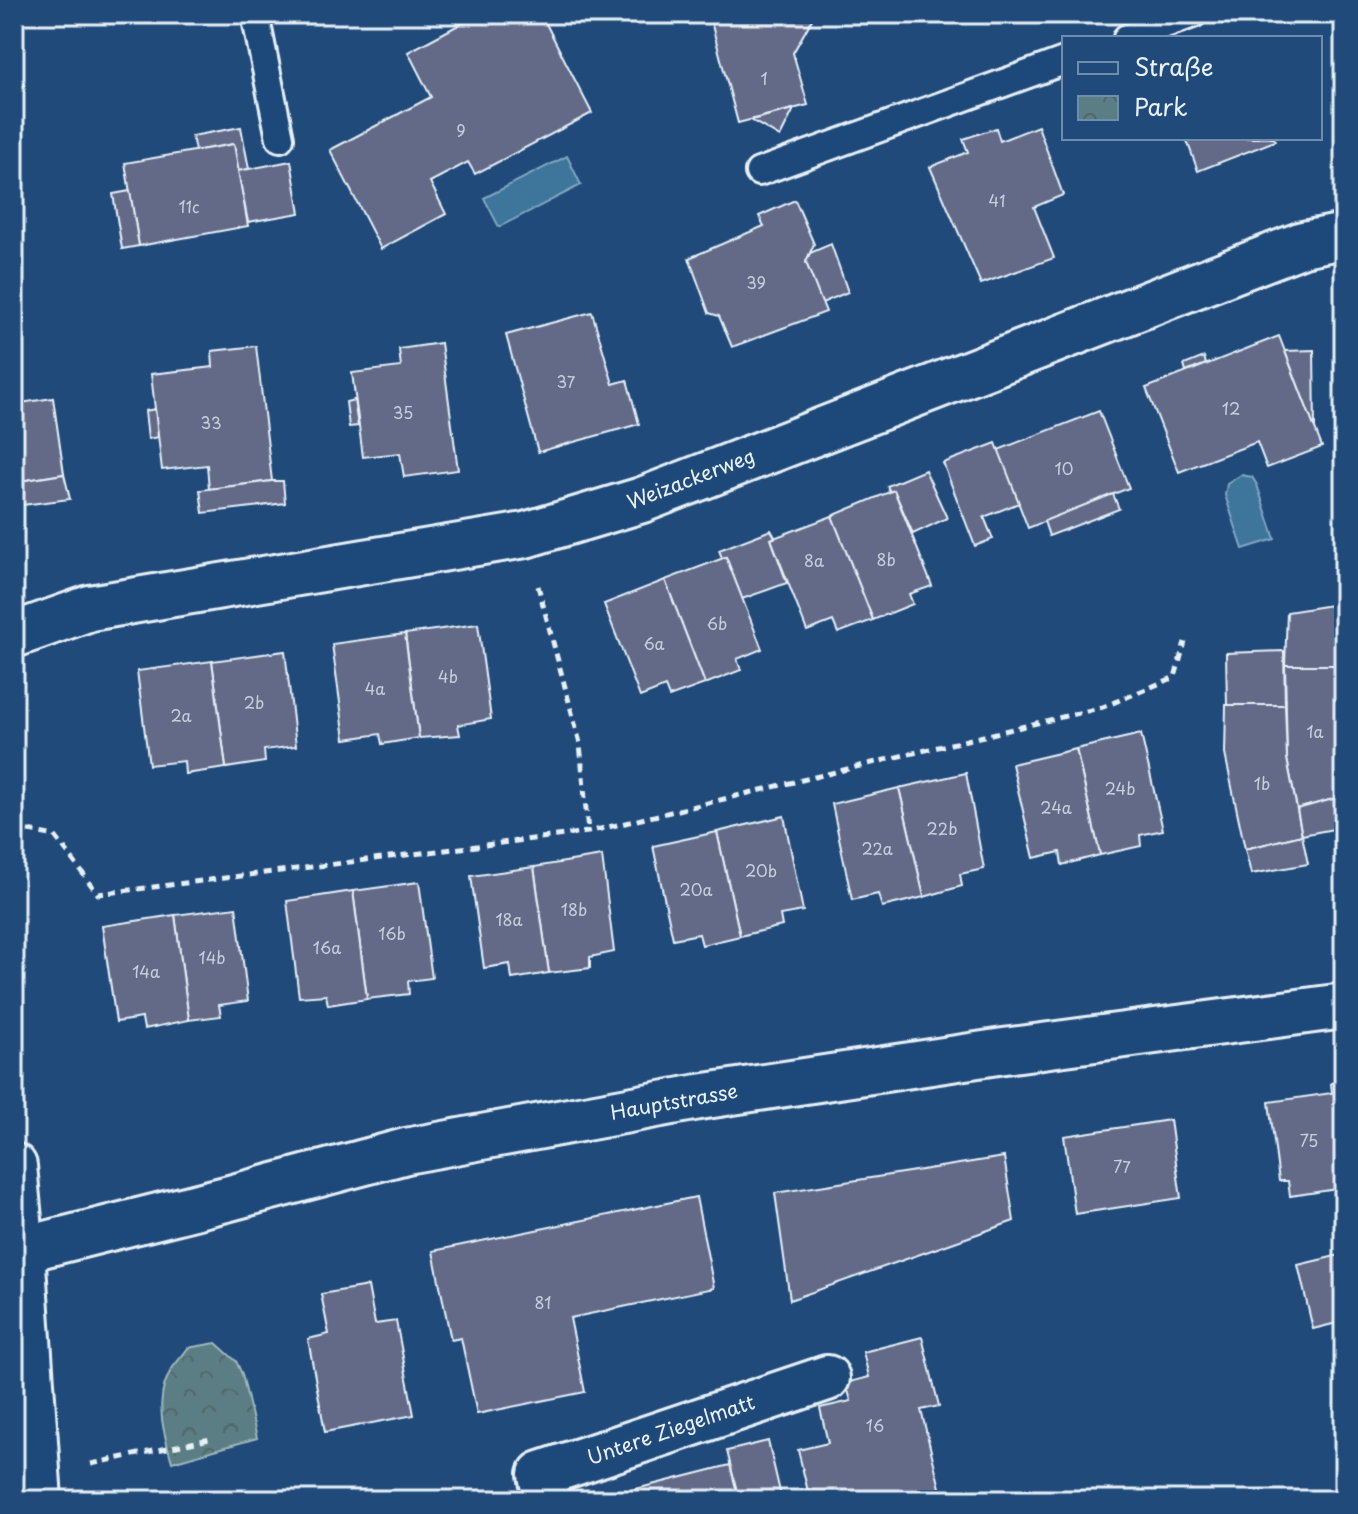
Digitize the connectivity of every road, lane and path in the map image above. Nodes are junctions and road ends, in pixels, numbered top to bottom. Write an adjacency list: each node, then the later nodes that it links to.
1 (255, 14): 5 (lane)
2 (1193, 14): 3 (lane)
3 (1132, 36)
4 (1062, 62): 6 (lane)
5 (280, 138)
6 (759, 172)
7 (1344, 236): 8 (street, Weizackerweg)
8 (525, 535): 9 (street, Weizackerweg); 12 (path)
9 (14, 635)
10 (1185, 642): 12 (path)
11 (14, 828): 12 (path)
12 (588, 832)
13 (1344, 1006): 15 (street, Hauptstrasse)
14 (14, 1166): 15 (street)
15 (18, 1252): 18 (street)
16 (827, 1378): 19 (street, Untere Ziegelmatt)
17 (210, 1439): 18 (path)
18 (37, 1488)
19 (546, 1500)

